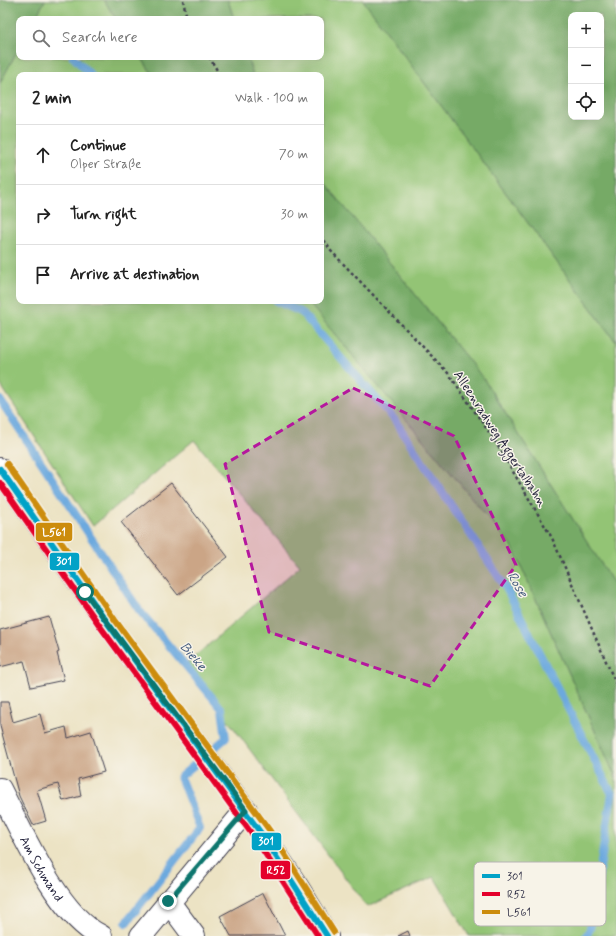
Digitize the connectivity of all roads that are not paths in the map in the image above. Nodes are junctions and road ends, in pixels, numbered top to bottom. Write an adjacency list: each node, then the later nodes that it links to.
1 (0, 469): 3 (main road)
2 (0, 789): 5 (main road, Am Schmand)
3 (246, 810): 4 (main road); 8 (main road)
4 (168, 901): 6 (main road); 7 (main road)
5 (101, 936)
6 (141, 936)
7 (194, 936)
8 (327, 936)

